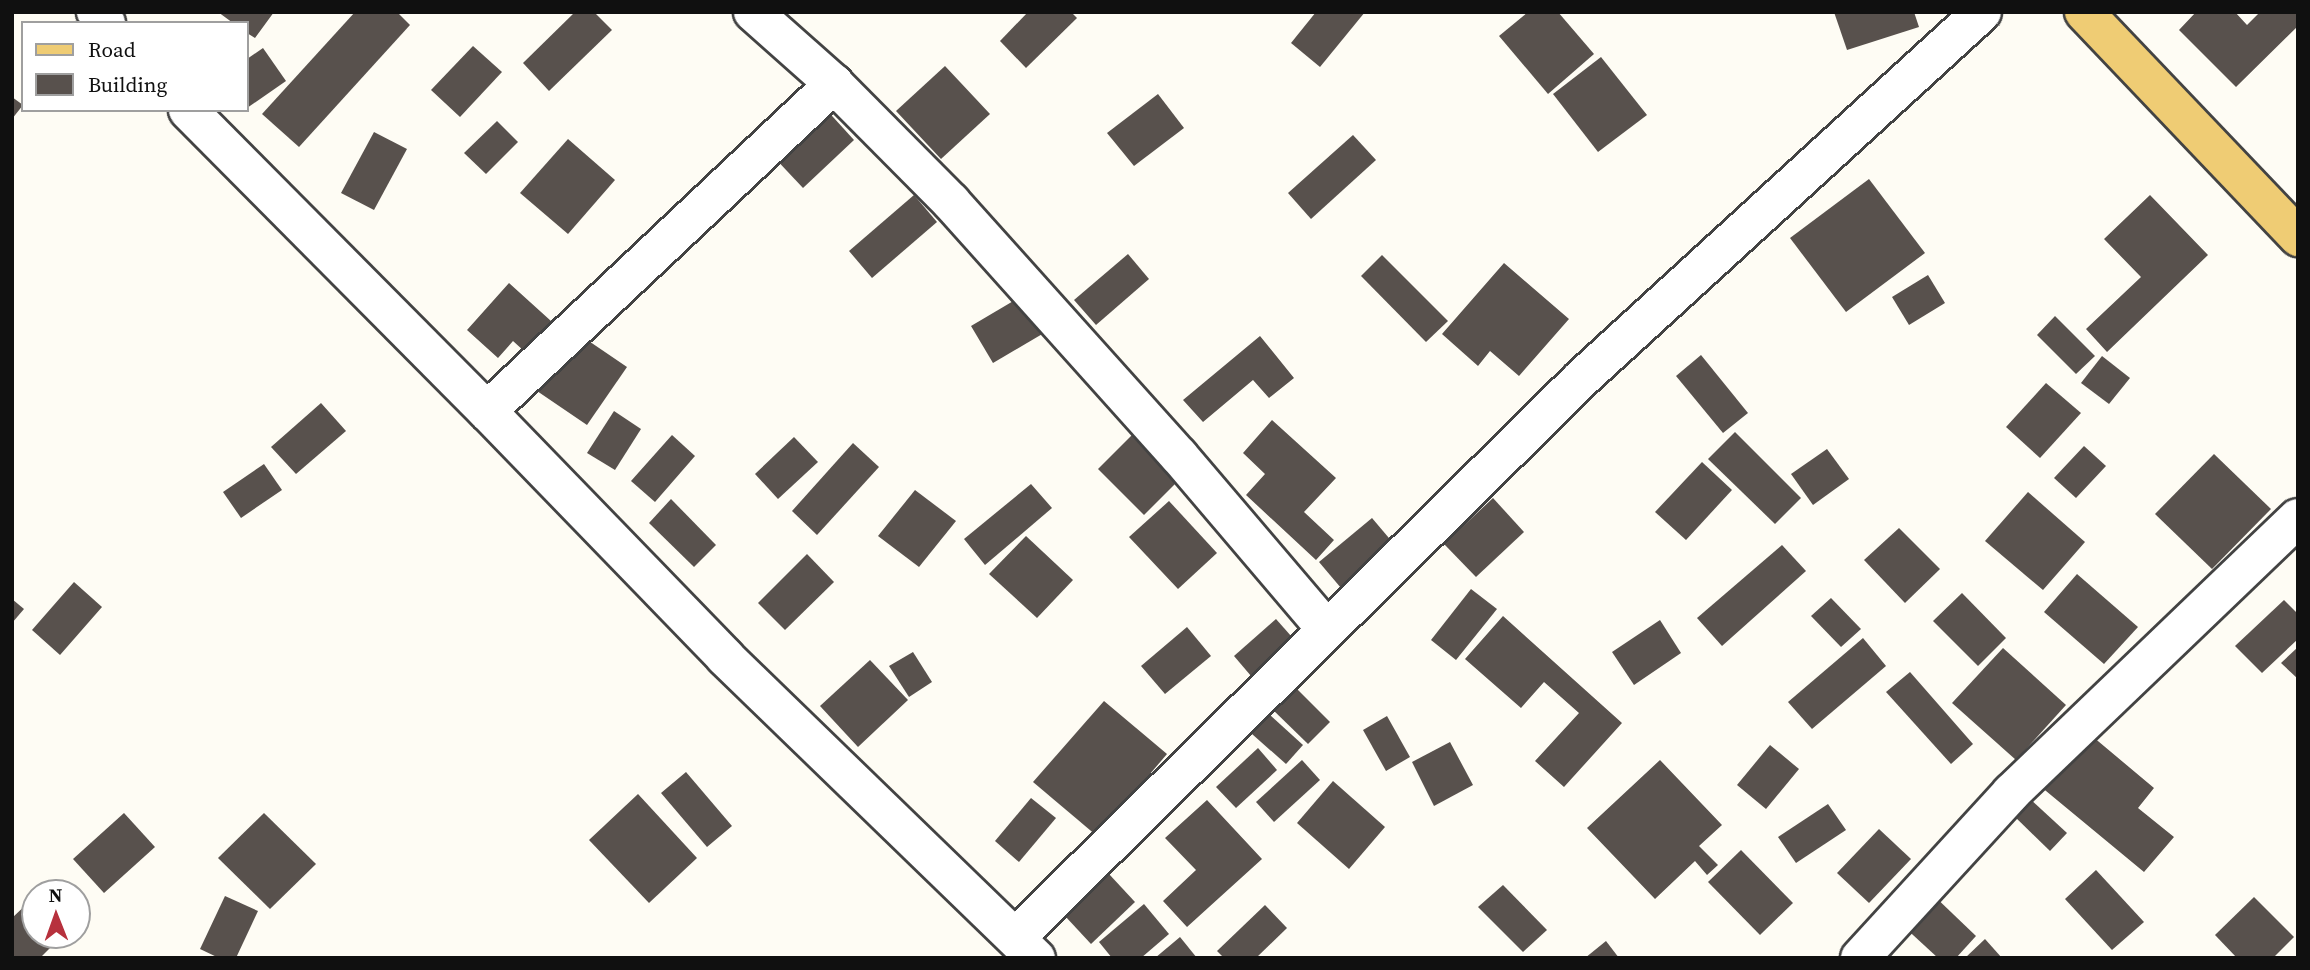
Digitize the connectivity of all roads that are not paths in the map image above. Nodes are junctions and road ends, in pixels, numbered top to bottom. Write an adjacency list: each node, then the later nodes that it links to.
1 (753, 12): 4 (street)
2 (1982, 12): 9 (street)
3 (2084, 12): 6 (main road)
4 (834, 84): 7 (street); 9 (street)
5 (190, 112): 7 (street)
6 (2298, 237)
7 (487, 411): 10 (street)
8 (2298, 517): 11 (street)
9 (1326, 629): 10 (street)
10 (1026, 948)
11 (1860, 958)

